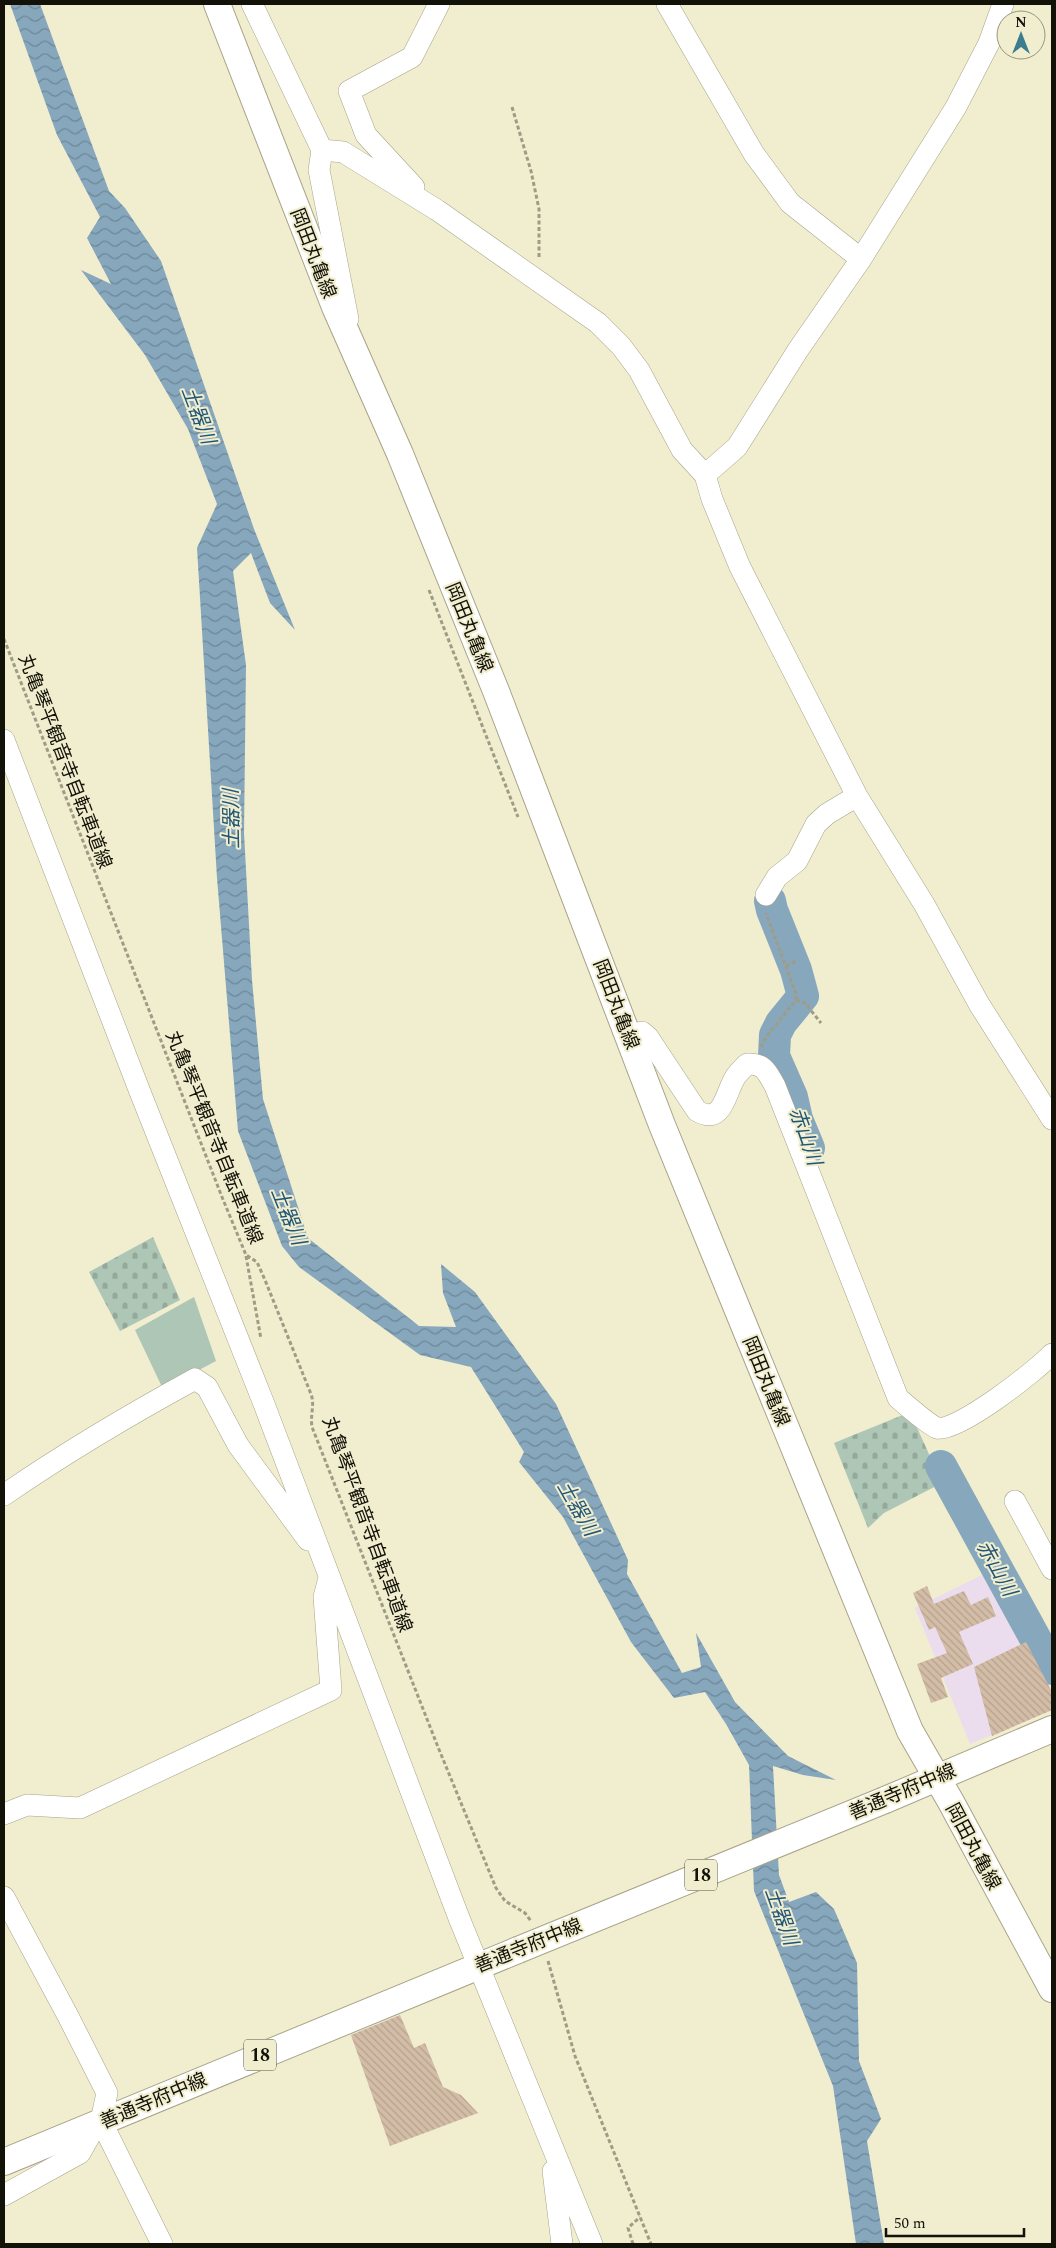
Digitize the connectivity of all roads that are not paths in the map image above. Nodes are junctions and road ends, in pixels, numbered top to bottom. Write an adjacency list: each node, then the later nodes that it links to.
1 (216, 4): 9 (main road, 岡田丸亀線)
2 (252, 4): 6 (street)
3 (439, 4): 7 (street)
4 (667, 4): 8 (street)
5 (1003, 4): 8 (street)
6 (322, 150): 7 (street); 9 (street)
7 (437, 210): 10 (street)
8 (861, 259): 10 (street)
9 (355, 352): 14 (main road, 岡田丸亀線)
10 (705, 475): 12 (street)
11 (4, 740): 19 (street)
12 (857, 796): 13 (street); 15 (street)
13 (766, 895)
14 (629, 1036): 16 (street); 22 (main road, 岡田丸亀線)
15 (1052, 1119)
16 (1052, 1354)
17 (4, 1495): 19 (street)
18 (1015, 1501): 20 (street)
19 (327, 1568): 23 (street); 25 (street)
20 (1052, 1569)
21 (1052, 1729): 22 (main road, 善通寺府中線 / 18)
22 (936, 1777): 25 (main road, 善通寺府中線 / 18, bridge); 26 (main road, 岡田丸亀線)
23 (4, 1814)
24 (4, 1897): 27 (street)
25 (479, 1964): 27 (main road, 善通寺府中線 / 18); 29 (street)
26 (1052, 1989)
27 (99, 2122): 28 (main road, 善通寺府中線 / 18); 30 (street); 31 (street)
28 (4, 2162)
29 (561, 2168): 32 (street); 33 (street)
30 (4, 2195)
31 (162, 2244)
32 (562, 2244)
33 (592, 2244)

